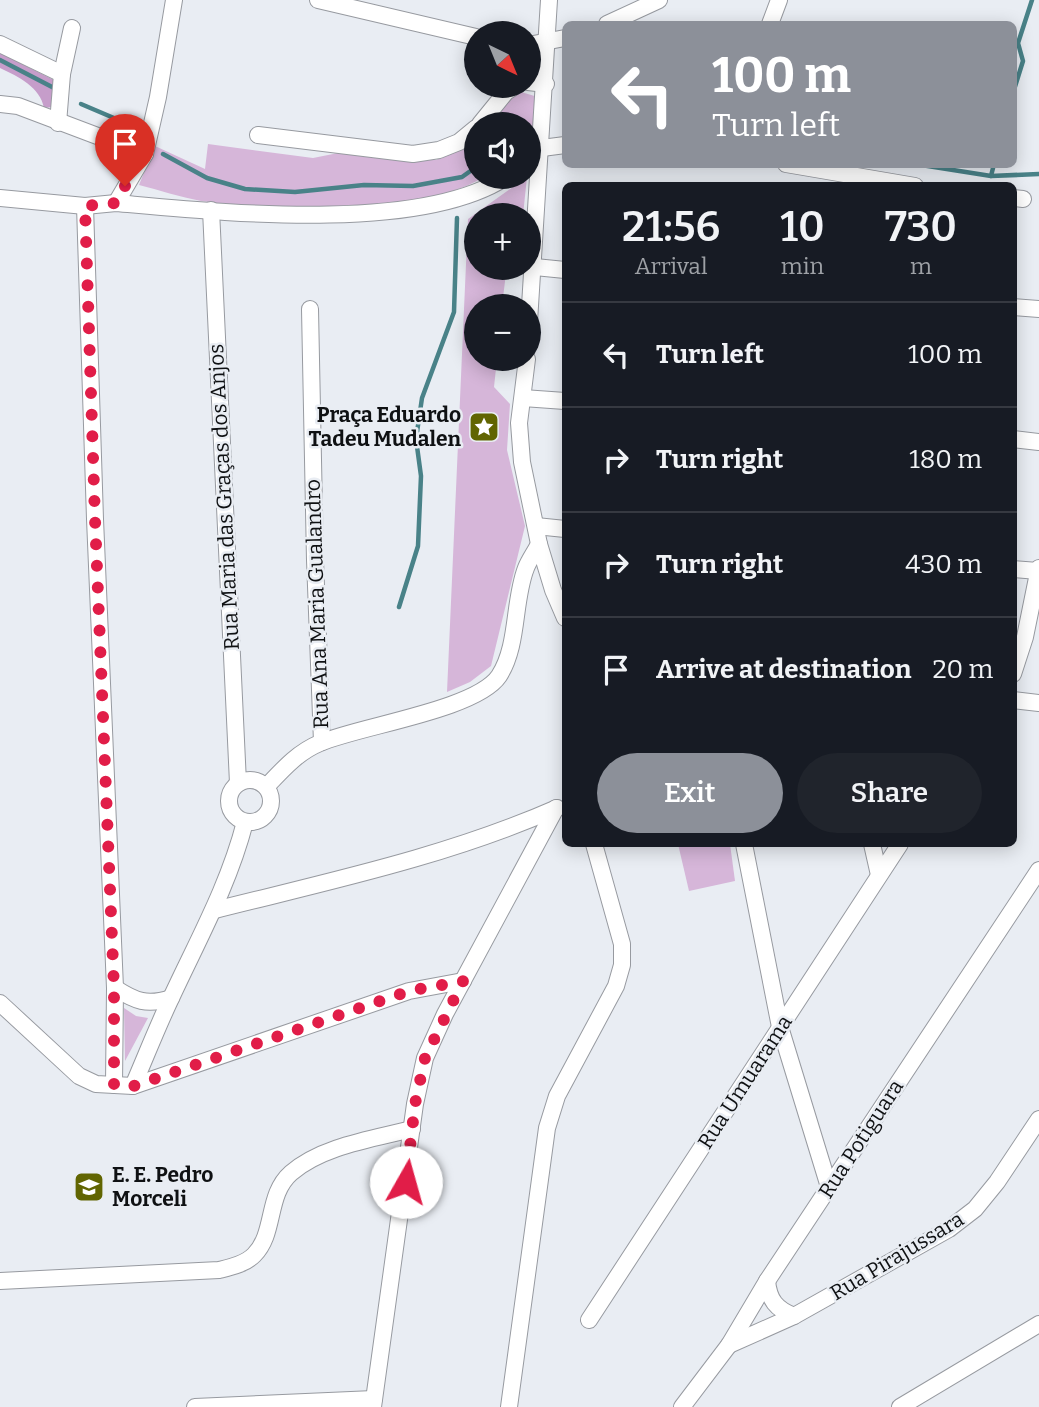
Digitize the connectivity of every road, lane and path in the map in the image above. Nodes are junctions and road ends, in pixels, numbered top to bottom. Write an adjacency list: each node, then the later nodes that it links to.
1 (174, 0): 25 (street)
2 (318, 0): 9 (street)
3 (549, 0): 11 (street)
4 (659, 0): 6 (street)
5 (779, 0): 7 (street)
6 (614, 21)
7 (771, 21)
8 (72, 28): 14 (street)
9 (464, 34)
10 (562, 39): 11 (street)
11 (546, 43): 13 (street); 16 (street)
12 (0, 44): 14 (street)
13 (541, 44)
14 (62, 74): 20 (street)
15 (541, 83): 16 (street)
16 (546, 84): 24 (street)
17 (501, 98): 19 (street)
18 (0, 104): 20 (street)
19 (490, 112)
20 (58, 123): 25 (street)
21 (258, 135): 22 (street)
22 (464, 138)
23 (562, 145): 24 (street)
24 (542, 148): 31 (street)
25 (145, 154): 30 (street)
26 (809, 168): 27 (street)
27 (888, 182)
28 (482, 189): 33 (street)
29 (0, 198): 32 (street)
30 (116, 203): 32 (street); 33 (street)
31 (539, 203)
32 (85, 206): 66 (street)
33 (211, 210): 54 (street, Rua Maria das Graças dos Anjos)
34 (541, 268): 35 (street)
35 (562, 270)
36 (1017, 307): 38 (street)
37 (310, 309): 53 (street, Rua Ana Maria Gualandro)
38 (1039, 309)
39 (526, 371): 40 (street)
40 (523, 398): 41 (street); 44 (street)
41 (562, 401)
42 (1017, 439): 43 (street)
43 (1039, 442)
44 (536, 526): 45 (street); 46 (street)
45 (562, 529)
46 (539, 544): 49 (street); 53 (street)
47 (1017, 569): 48 (street)
48 (1039, 570): 50 (street)
49 (562, 609)
50 (1017, 662)
51 (1017, 700): 52 (street)
52 (1039, 703)
53 (322, 742): 55 (street, Rua Ana Maria Gualandro)
54 (238, 783): 55 (street); 57 (street)
55 (267, 786): 57 (street)
56 (561, 806): 64 (street); 65 (street)
57 (245, 822): 64 (street)
58 (595, 847): 83 (street)
59 (745, 847): 69 (street)
60 (873, 847): 63 (street)
61 (898, 847): 63 (street, Rua Umuarama)
62 (1039, 870): 74 (street, Rua Potiguara)
63 (879, 875): 69 (street, Rua Umuarama)
64 (215, 910): 67 (street)
65 (463, 981): 71 (street); 73 (street)
66 (114, 988): 67 (street); 70 (street)
67 (171, 998): 71 (street)
68 (0, 1003): 70 (street)
69 (780, 1027): 74 (street); 78 (street, Rua Umuarama)
70 (114, 1085): 71 (street)
71 (134, 1086)
72 (1039, 1119): 77 (street, Rua Pirajussara)
73 (412, 1129): 76 (street); 81 (street)
74 (830, 1187): 75 (street, Rua Potiguara)
75 (767, 1281): 77 (street); 80 (street, Rua Potiguara)
76 (0, 1282)
77 (794, 1315): 80 (street, Rua Pirajussara)
78 (589, 1320)
79 (1039, 1324): 85 (street)
80 (729, 1345): 84 (street, Rua Potiguara)
81 (373, 1403): 82 (street)
82 (195, 1407)
83 (509, 1407)
84 (682, 1407)
85 (900, 1407)

